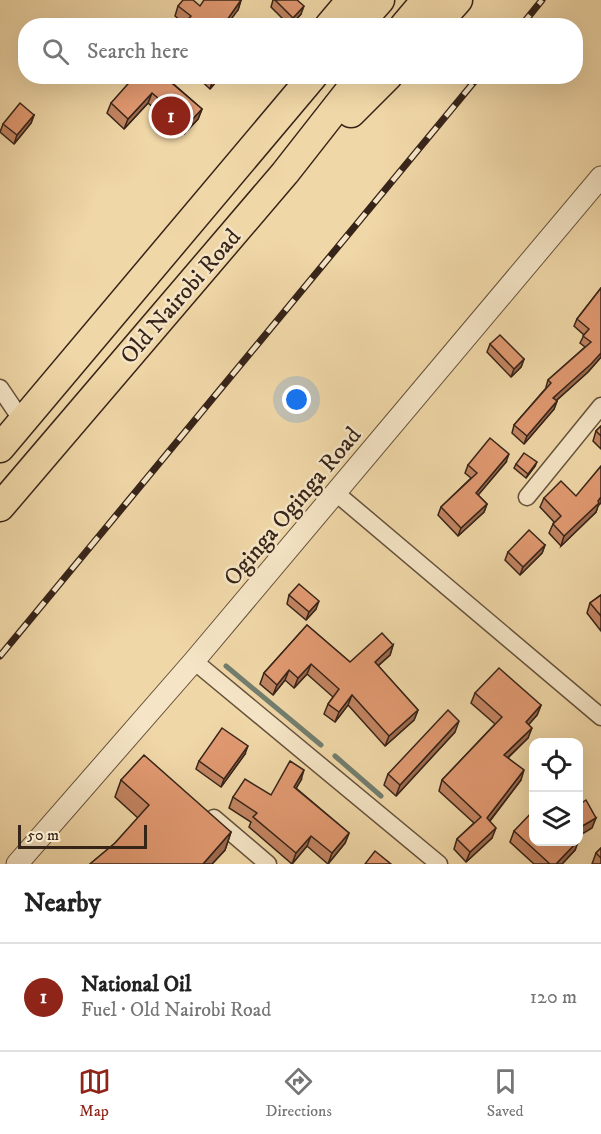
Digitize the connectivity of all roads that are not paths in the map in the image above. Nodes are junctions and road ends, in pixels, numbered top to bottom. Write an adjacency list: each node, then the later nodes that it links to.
1 (351, 0): 5 (highway)
2 (380, 0): 6 (highway)
3 (426, 0): 7 (highway)
4 (458, 0): 8 (highway)
5 (336, 18)
6 (364, 18)
7 (411, 18)
8 (442, 18)
9 (290, 84): 13 (highway)
10 (306, 84): 13 (highway, Old Nairobi Road)
11 (355, 84): 14 (highway, Old Nairobi Road)
12 (380, 84): 14 (highway)
13 (255, 148): 18 (highway, Old Nairobi Road)
14 (285, 173): 22 (highway, Old Nairobi Road)
15 (601, 177): 20 (street, Oginga Oginga Road)
16 (0, 388): 18 (street)
17 (601, 406): 21 (street)
18 (23, 422): 19 (highway, Old Nairobi Road)
19 (0, 448)
20 (336, 493): 23 (street, Oginga Oginga Road); 24 (street)
21 (527, 497)
22 (0, 507)
23 (194, 661): 26 (street, Oginga Oginga Road); 28 (street)
24 (601, 717)
25 (198, 804): 27 (street)
26 (17, 864)
27 (268, 864)
28 (439, 864)

